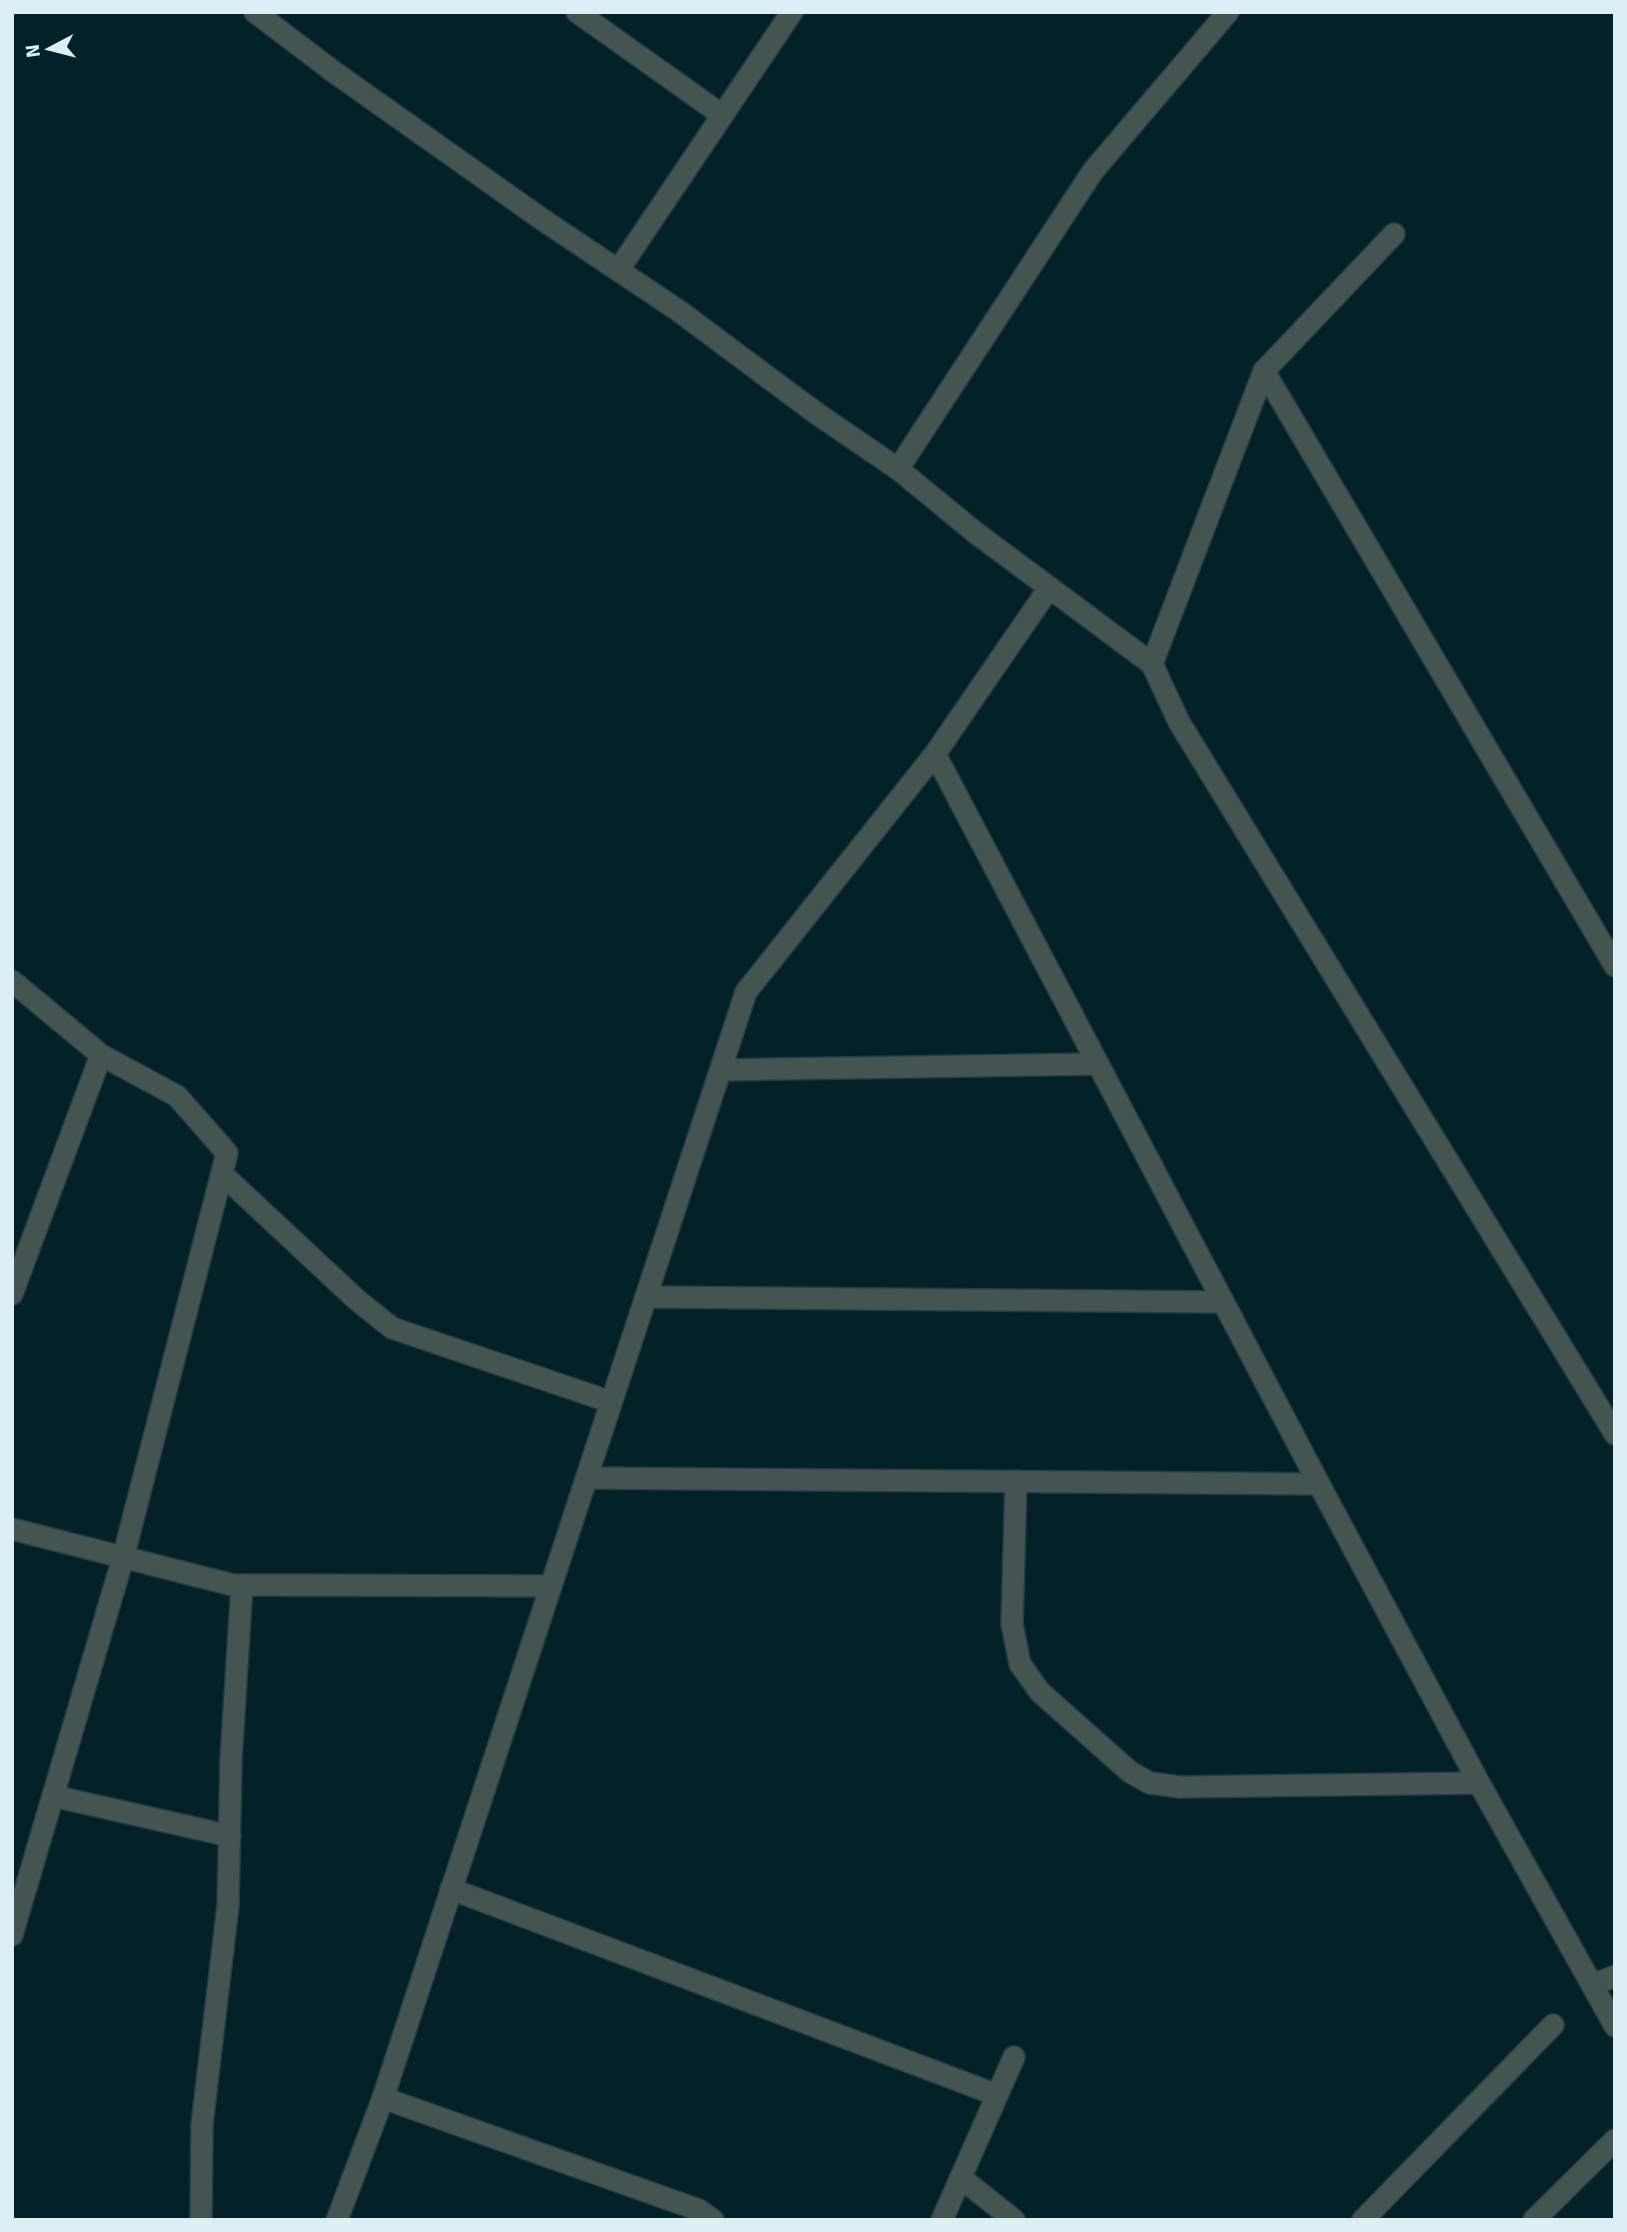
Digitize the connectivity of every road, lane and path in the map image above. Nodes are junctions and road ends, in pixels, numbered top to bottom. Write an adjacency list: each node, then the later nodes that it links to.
1 (255, 12): 7 (street)
2 (577, 12): 5 (street)
3 (792, 12): 5 (street)
4 (1228, 12): 9 (street)
5 (722, 115): 7 (street)
6 (1394, 233): 8 (street)
7 (619, 269): 9 (street)
8 (1264, 371): 11 (street); 13 (street)
9 (898, 469): 10 (street)
10 (1049, 588): 11 (street); 12 (street)
11 (1152, 664): 23 (street)
12 (935, 754): 16 (street); 17 (street)
13 (1615, 966)
14 (12, 981): 15 (street)
15 (101, 1055): 18 (street); 19 (street)
16 (1098, 1064): 17 (street); 21 (street)
17 (721, 1070): 20 (street)
18 (222, 1174): 22 (street); 28 (street)
19 (12, 1294)
20 (646, 1297): 21 (street); 22 (street)
21 (1223, 1302): 26 (street)
22 (611, 1402): 24 (street)
23 (1615, 1434)
24 (587, 1478): 25 (street); 30 (street)
25 (1016, 1481): 26 (street); 31 (street)
26 (1319, 1484): 31 (street)
27 (12, 1529): 28 (street)
28 (123, 1558): 29 (street); 32 (street)
29 (242, 1585): 30 (street); 33 (street)
30 (551, 1586): 34 (street)
31 (1479, 1783): 37 (street)
32 (53, 1796): 33 (street); 35 (street)
33 (230, 1836): 45 (street)
34 (452, 1889): 41 (street); 42 (street)
35 (12, 1935)
36 (1615, 1976): 37 (street)
37 (1593, 1985): 39 (street)
38 (1553, 2025): 50 (street)
39 (1615, 2025)
40 (1014, 2057): 41 (street)
41 (997, 2095): 44 (street)
42 (383, 2098): 46 (street); 47 (street)
43 (1615, 2140): 51 (street)
44 (961, 2178): 48 (street); 49 (street)
45 (201, 2220)
46 (337, 2220)
47 (713, 2220)
48 (942, 2220)
49 (1014, 2220)
50 (1363, 2220)
51 (1534, 2220)

